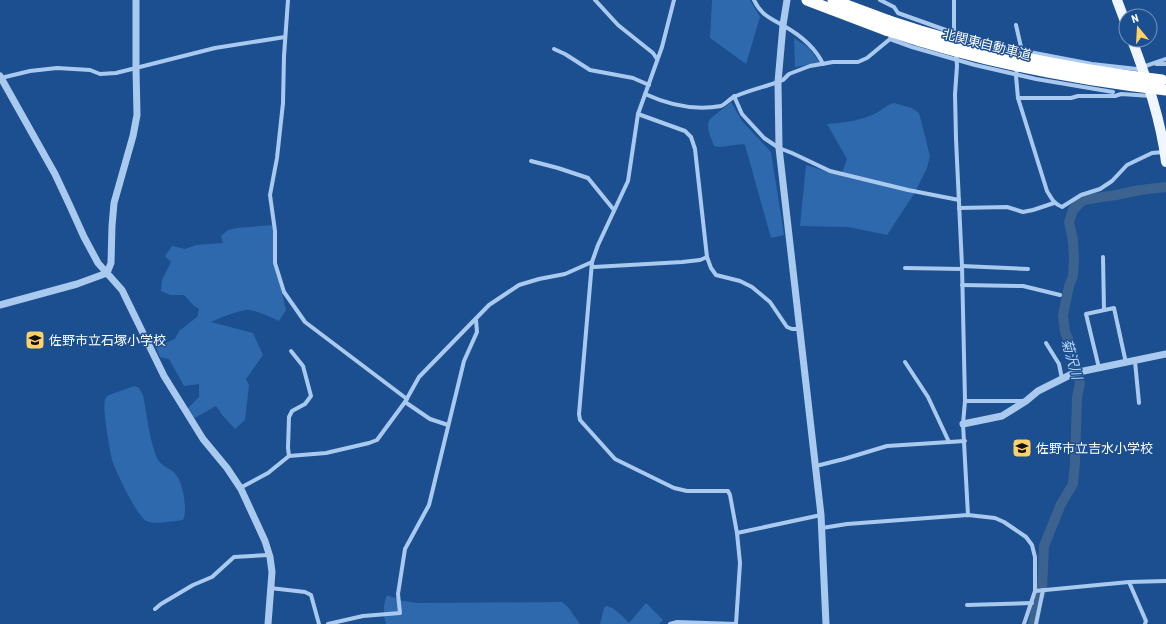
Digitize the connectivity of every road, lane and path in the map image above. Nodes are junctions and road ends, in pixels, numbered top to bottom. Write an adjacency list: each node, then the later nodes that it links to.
1 (136, 0): 29 (street)
2 (288, 0): 16 (street)
3 (594, 0): 20 (street)
4 (674, 0): 20 (street)
5 (754, 0): 12 (street)
6 (788, 0): 12 (street)
7 (807, 0): 14 (highway, 北関東自動車道)
8 (833, 0): 14 (highway, 北関東自動車道)
9 (880, 0): 11 (street)
10 (954, 0): 15 (street)
11 (898, 13): 14 (street); 15 (street)
12 (783, 25): 25 (street); 32 (street)
13 (1016, 25): 19 (street)
14 (889, 30): 22 (street); 25 (street); 33 (highway, 北関東自動車道, bridge)
15 (954, 33): 19 (street); 22 (street)
16 (285, 37): 29 (street); 70 (street)
17 (1135, 48): 28 (main road)
18 (554, 49): 34 (street)
19 (1021, 50): 23 (street); 30 (street)
20 (657, 59): 34 (street)
21 (1166, 59): 24 (street)
22 (957, 60): 30 (street); 45 (street)
23 (1081, 61): 27 (street); 35 (street)
24 (1154, 63): 26 (street); 28 (street)
25 (823, 64): 32 (street)
26 (1166, 64)
27 (1114, 66): 28 (street); 37 (street)
28 (1142, 67): 39 (main road)
29 (136, 68): 31 (street); 55 (street)
30 (1016, 74): 35 (street); 40 (street)
31 (1, 77): 55 (street)
32 (778, 82): 38 (street); 42 (street)
33 (1165, 84)
34 (648, 85): 36 (street)
35 (1076, 86): 37 (street)
36 (645, 94): 38 (street); 41 (street)
37 (1114, 94): 39 (street); 40 (street)
38 (734, 96): 42 (street)
39 (1152, 96): 43 (main road)
40 (1018, 98): 46 (street)
41 (638, 114): 48 (street); 49 (street)
42 (779, 148): 45 (street); 61 (street)
43 (1165, 150): 46 (street)
44 (531, 161): 48 (street)
45 (959, 200): 47 (street)
46 (1054, 203): 47 (street)
47 (959, 208): 53 (street)
48 (614, 210): 51 (street)
49 (707, 257): 51 (street); 61 (street)
50 (1103, 257): 59 (street)
51 (592, 264): 60 (street); 84 (street)
52 (905, 268): 53 (street)
53 (962, 268): 54 (street); 56 (street)
54 (1028, 269)
55 (107, 273): 58 (street); 80 (street)
56 (962, 284): 57 (street); 71 (street)
57 (1060, 295)
58 (0, 305)
59 (1104, 310): 67 (street); 68 (street)
60 (476, 320): 70 (street); 75 (street)
61 (799, 329): 79 (street)
62 (1046, 343): 69 (street)
63 (291, 351): 78 (street)
64 (1166, 354): 65 (street)
65 (1135, 361): 67 (street); 73 (street)
66 (905, 362): 77 (street)
67 (1126, 363): 68 (street)
68 (1099, 368): 69 (street)
69 (1062, 379): 72 (street)
70 (406, 400): 75 (street); 78 (street)
71 (965, 401): 72 (street); 74 (street)
72 (1026, 401): 74 (street)
73 (1139, 403)
74 (963, 424): 76 (street)
75 (448, 425): 96 (street)
76 (965, 441): 77 (street); 81 (street)
77 (949, 442): 79 (street)
78 (289, 456): 80 (street)
79 (816, 466): 82 (street)
80 (240, 488): 85 (street)
81 (968, 514): 83 (street); 90 (street)
82 (821, 515): 83 (street); 84 (street)
83 (822, 528): 99 (street)
84 (737, 533): 98 (street)
85 (270, 555): 88 (street); 93 (street)
86 (1166, 581): 87 (street)
87 (1130, 582): 89 (street); 102 (street)
88 (270, 588): 94 (street); 95 (street)
89 (1043, 590): 90 (street); 101 (street)
90 (1035, 591): 91 (street)
91 (1032, 603): 92 (street); 100 (street)
92 (966, 605)
93 (155, 610)
94 (268, 624)
95 (319, 624)
96 (328, 624)
97 (670, 624): 98 (street)
98 (736, 624)
99 (826, 624)
100 (1024, 624)
101 (1036, 624)
102 (1145, 624)

